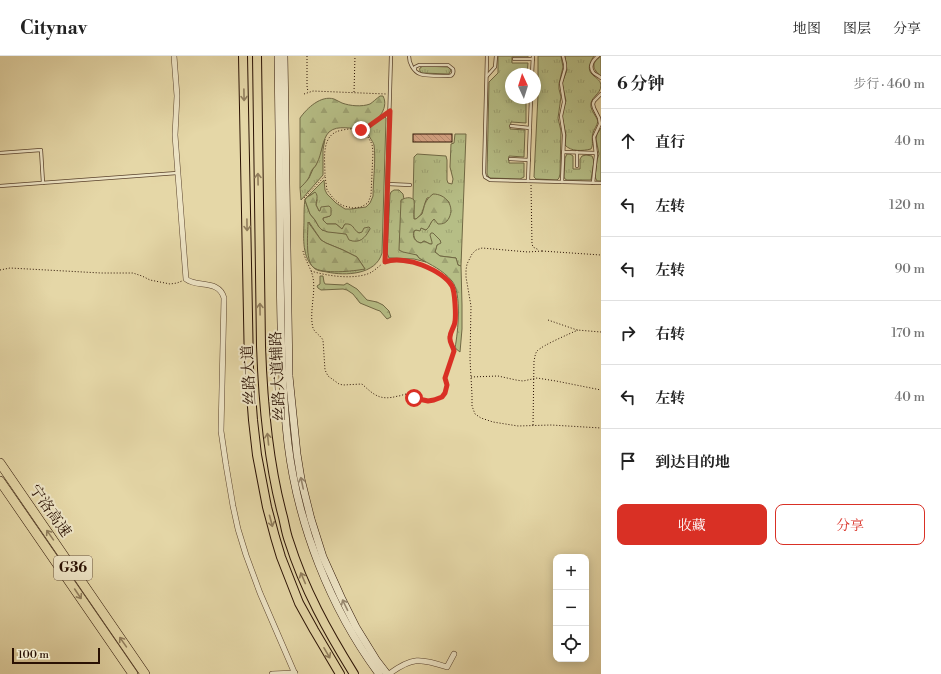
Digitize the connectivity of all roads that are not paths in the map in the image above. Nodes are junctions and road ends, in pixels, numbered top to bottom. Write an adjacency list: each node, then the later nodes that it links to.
1 (174, 56): 29 (street)
2 (243, 56): 47 (highway, 丝路大道, one-way to 47)
3 (257, 56): 48 (highway, 丝路大道, one-way to 3)
4 (278, 56): 49 (main road, 丝路大道辅路)
5 (284, 56): 50 (main road, 丝路大道辅路, one-way to 5)
6 (391, 56): 35 (lane)
7 (409, 56): 15 (lane)
8 (487, 56): 16 (lane)
9 (496, 56): 16 (lane)
10 (563, 56): 22 (lane)
11 (598, 56): 17 (lane)
12 (533, 58): 13 (lane); 14 (lane)
13 (514, 59)
14 (532, 68)
15 (415, 69): 15 (lane)
16 (486, 76): 30 (lane)
17 (601, 78)
18 (601, 94): 25 (lane)
19 (531, 104): 21 (lane)
20 (511, 126): 21 (lane)
21 (530, 128): 27 (lane)
22 (563, 152): 23 (lane); 31 (lane)
23 (577, 152): 25 (lane); 28 (lane)
24 (0, 153): 32 (lane)
25 (596, 153): 33 (lane)
26 (510, 159): 27 (lane)
27 (529, 160): 30 (lane)
28 (577, 166)
29 (178, 173): 32 (lane); 43 (street)
30 (530, 181): 31 (lane)
31 (562, 182): 33 (lane)
32 (43, 183): 37 (lane)
33 (594, 183): 34 (lane)
34 (601, 183)
35 (388, 184): 36 (lane); 38 (lane)
36 (410, 185)
37 (0, 186)
38 (385, 262)
39 (0, 463): 45 (highway, 宁洛高速 / G36, one-way to 39)
40 (0, 481): 44 (highway, 宁洛高速 / G36, one-way to 44)
41 (454, 654): 42 (street)
42 (446, 667): 50 (street); 51 (street)
43 (295, 673): 46 (street)
44 (132, 674)
45 (145, 674)
46 (272, 674)
47 (340, 674)
48 (354, 674)
49 (379, 674)
50 (388, 674)
51 (448, 674)

